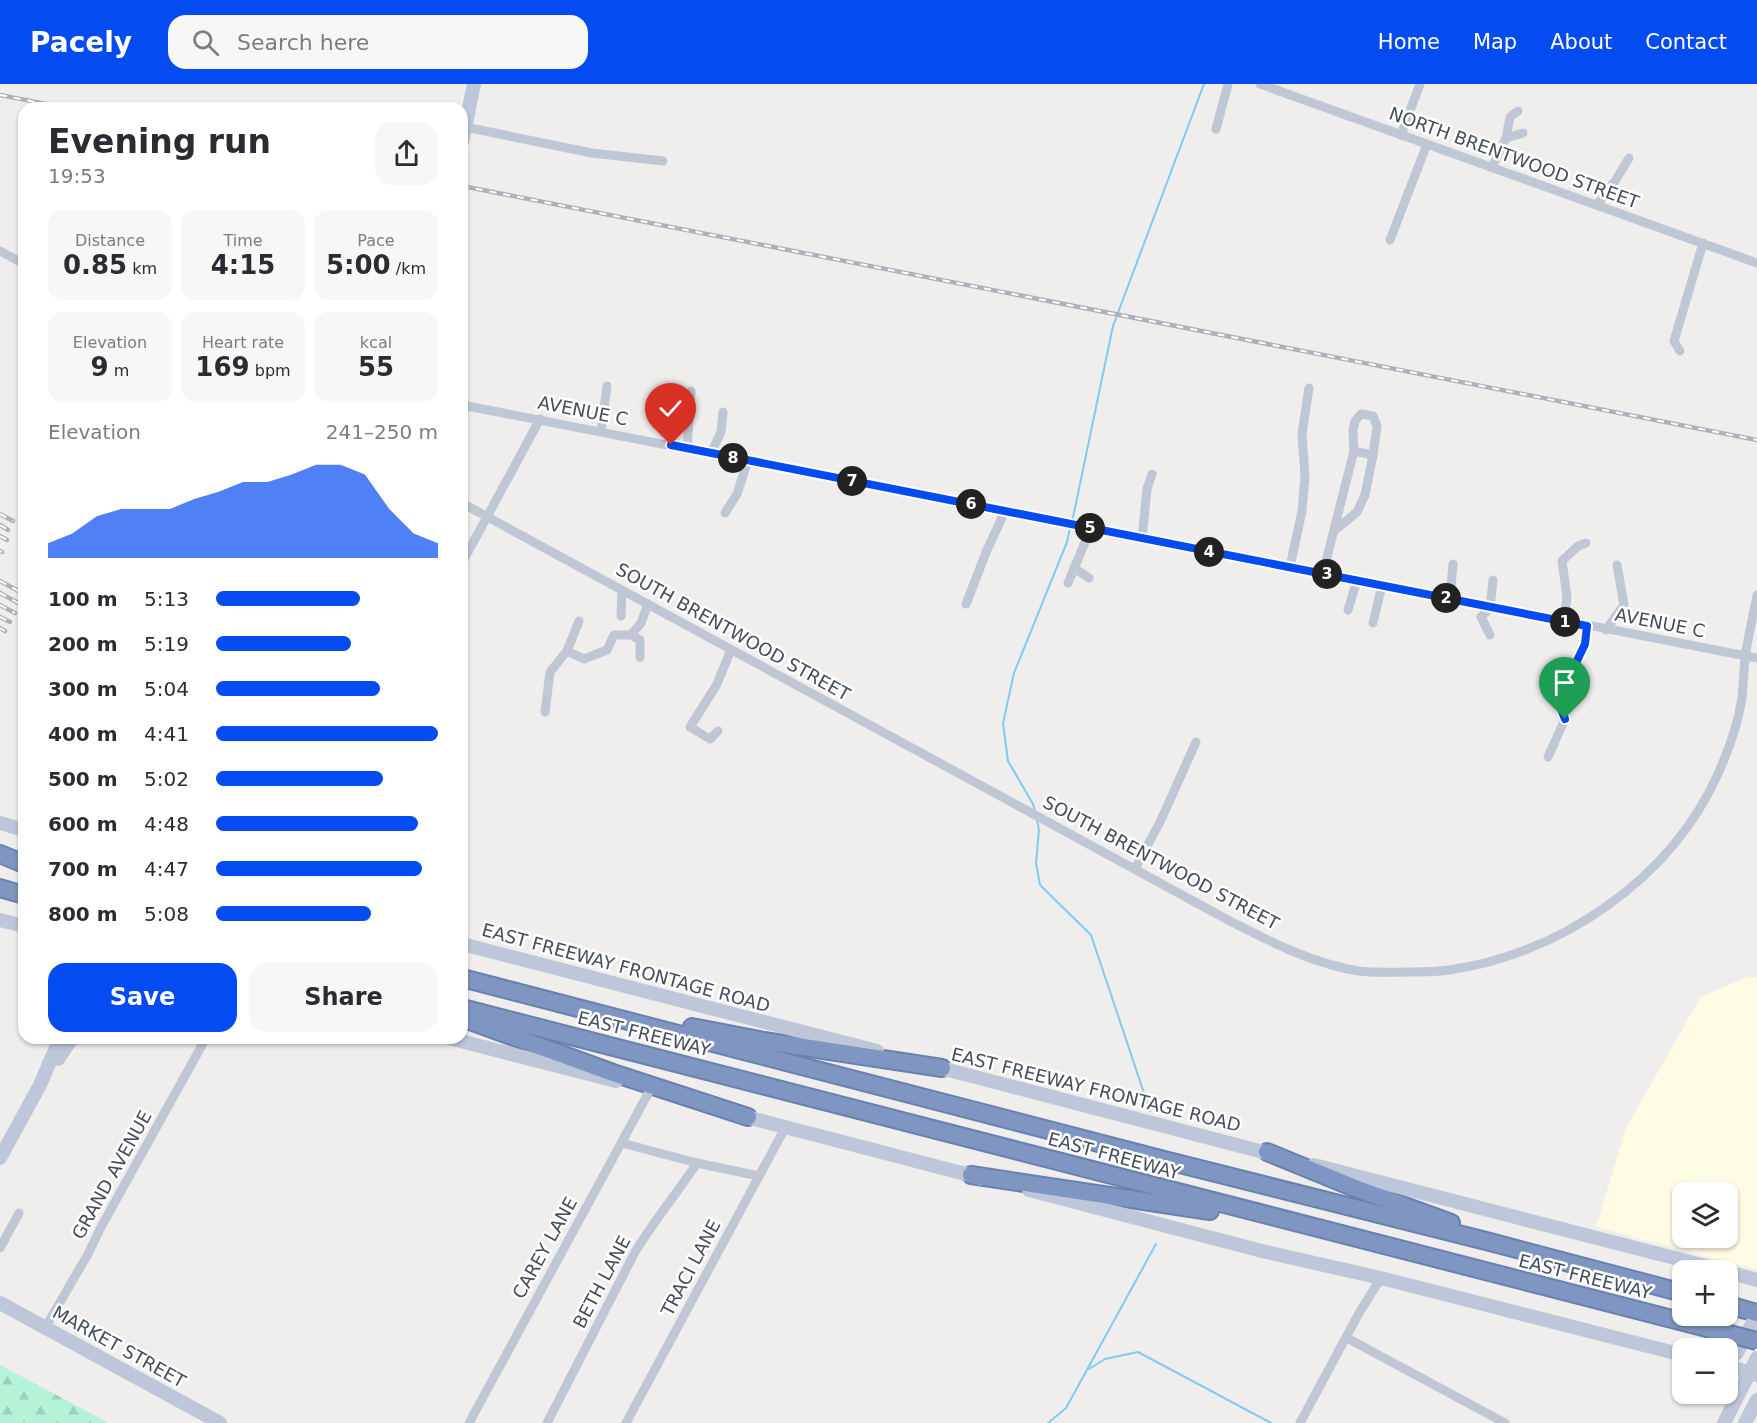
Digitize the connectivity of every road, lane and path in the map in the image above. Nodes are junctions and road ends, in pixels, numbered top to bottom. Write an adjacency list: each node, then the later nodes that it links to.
1 (474, 84): 6 (main road)
2 (1228, 84): 8 (street)
3 (1260, 84): 10 (street, NORTH BRENTWOOD STREET)
4 (1420, 84): 10 (street)
5 (1518, 111): 11 (street)
6 (468, 113)
7 (468, 128): 14 (street)
8 (1216, 129)
9 (1523, 133): 11 (street)
10 (1401, 135): 12 (street, NORTH BRENTWOOD STREET)
11 (1506, 138): 15 (street)
12 (1427, 144): 15 (street, NORTH BRENTWOOD STREET); 17 (street)
13 (1629, 158): 16 (street)
14 (663, 161)
15 (1492, 167): 16 (street, NORTH BRENTWOOD STREET)
16 (1597, 205): 18 (street, NORTH BRENTWOOD STREET)
17 (1389, 240)
18 (1704, 243): 21 (street, NORTH BRENTWOOD STREET); 22 (street)
19 (0, 251): 20 (street)
20 (18, 261)
21 (1757, 263)
22 (1680, 351)
23 (607, 386): 29 (street)
24 (1309, 388): 47 (street)
25 (691, 391): 30 (street)
26 (468, 406): 28 (street, AVENUE C)
27 (723, 412): 32 (street)
28 (540, 419): 29 (street, AVENUE C); 39 (street)
29 (601, 431): 30 (street, AVENUE C)
30 (687, 448): 32 (street, AVENUE C)
31 (1354, 451): 33 (street); 33 (street); 41 (street)
32 (711, 453): 34 (street, AVENUE C)
33 (1373, 455): 41 (street)
34 (748, 460): 37 (street, AVENUE C); 38 (street)
35 (1152, 474): 42 (street)
36 (468, 506): 39 (street, SOUTH BRENTWOOD STREET)
37 (1005, 511): 40 (street, AVENUE C); 59 (street)
38 (725, 513)
39 (487, 517): 44 (street); 55 (street, SOUTH BRENTWOOD STREET)
40 (1091, 528): 42 (street, AVENUE C); 48 (street)
41 (1334, 531): 49 (street)
42 (1142, 539): 47 (street, AVENUE C)
43 (1586, 543): 64 (street)
44 (468, 552)
45 (1453, 564): 57 (street)
46 (1617, 565): 67 (street)
47 (1290, 567): 49 (street, AVENUE C)
48 (1074, 568): 50 (street); 53 (street)
49 (1323, 573): 51 (street, AVENUE C)
50 (1089, 578)
51 (1357, 580): 54 (street, AVENUE C); 61 (street)
52 (1493, 580): 60 (street)
53 (1068, 583)
54 (1382, 585): 57 (street, AVENUE C); 65 (street)
55 (622, 590): 58 (street, SOUTH BRENTWOOD STREET); 62 (street)
56 (1757, 595): 72 (street)
57 (1450, 599): 60 (street, AVENUE C)
58 (648, 604): 68 (street); 70 (street, SOUTH BRENTWOOD STREET)
59 (966, 604)
60 (1490, 606): 64 (street, AVENUE C); 69 (street)
61 (1348, 610)
62 (621, 616)
63 (579, 621): 71 (street)
64 (1564, 621): 66 (street, AVENUE C)
65 (1373, 623)
66 (1587, 626): 67 (street, AVENUE C); 78 (street)
67 (1606, 630): 72 (street, AVENUE C)
68 (631, 635): 71 (street); 73 (street)
69 (1490, 635)
70 (731, 650): 76 (street); 85 (street, SOUTH BRENTWOOD STREET)
71 (567, 651): 75 (street)
72 (1745, 656): 74 (street, AVENUE C); 85 (street, SOUTH BRENTWOOD STREET)
73 (640, 657)
74 (1757, 658)
75 (545, 712)
76 (718, 731)
77 (1196, 742): 85 (street)
78 (1548, 757)
79 (0, 823): 80 (main road)
80 (18, 828)
81 (0, 854): 83 (highway)
82 (0, 860): 84 (highway)
83 (18, 862)
84 (18, 864)
85 (1135, 869)
86 (0, 888): 87 (highway)
87 (18, 893)
88 (468, 946): 97 (main road, EAST FREEWAY FRONTAGE ROAD)
89 (468, 980): 92 (highway, EAST FREEWAY)
90 (468, 1010): 109 (highway, EAST FREEWAY)
91 (468, 1020): 100 (highway)
92 (648, 1025): 97 (highway); 110 (highway, EAST FREEWAY)
93 (468, 1043): 99 (main road)
94 (57, 1044): 98 (main road)
95 (68, 1044): 98 (main road)
96 (203, 1044): 120 (street, GRAND AVENUE)
97 (942, 1068): 103 (main road, EAST FREEWAY FRONTAGE ROAD)
98 (40, 1085): 104 (main road)
99 (650, 1090): 100 (main road); 102 (street, CAREY LANE)
100 (748, 1118): 101 (main road)
101 (785, 1128): 106 (main road); 107 (street, TRACI LANE)
102 (622, 1143): 105 (street); 130 (street, CAREY LANE)
103 (1267, 1152): 110 (highway); 112 (main road, EAST FREEWAY FRONTAGE ROAD)
104 (0, 1158)
105 (698, 1163): 107 (street); 131 (street, BETH LANE)
106 (971, 1175): 109 (highway); 113 (main road)
107 (759, 1176): 132 (street, TRACI LANE)
108 (19, 1213): 111 (street)
109 (1306, 1226): 122 (highway, EAST FREEWAY, bridge)
110 (1490, 1242): 116 (highway, EAST FREEWAY)
111 (0, 1248)
112 (1683, 1260)
113 (1381, 1278): 121 (street); 123 (main road)
114 (1751, 1278): 115 (main road)
115 (1757, 1286)
116 (1672, 1290)
117 (0, 1303): 120 (main road, MARKET STREET)
118 (1738, 1308): 119 (highway)
119 (1757, 1313): 124 (main road)
120 (45, 1328): 129 (main road, MARKET STREET)
121 (1347, 1338): 133 (street); 134 (street)
122 (1757, 1341)
123 (1672, 1350)
124 (1738, 1351)
125 (1757, 1358): 127 (main road)
126 (1738, 1369): 127 (main road)
127 (1753, 1374): 135 (main road)
128 (1757, 1400): 136 (main road)
129 (220, 1423)
130 (469, 1423)
131 (547, 1423)
132 (626, 1423)
133 (1300, 1423)
134 (1505, 1423)
135 (1724, 1423)
136 (1745, 1423)

